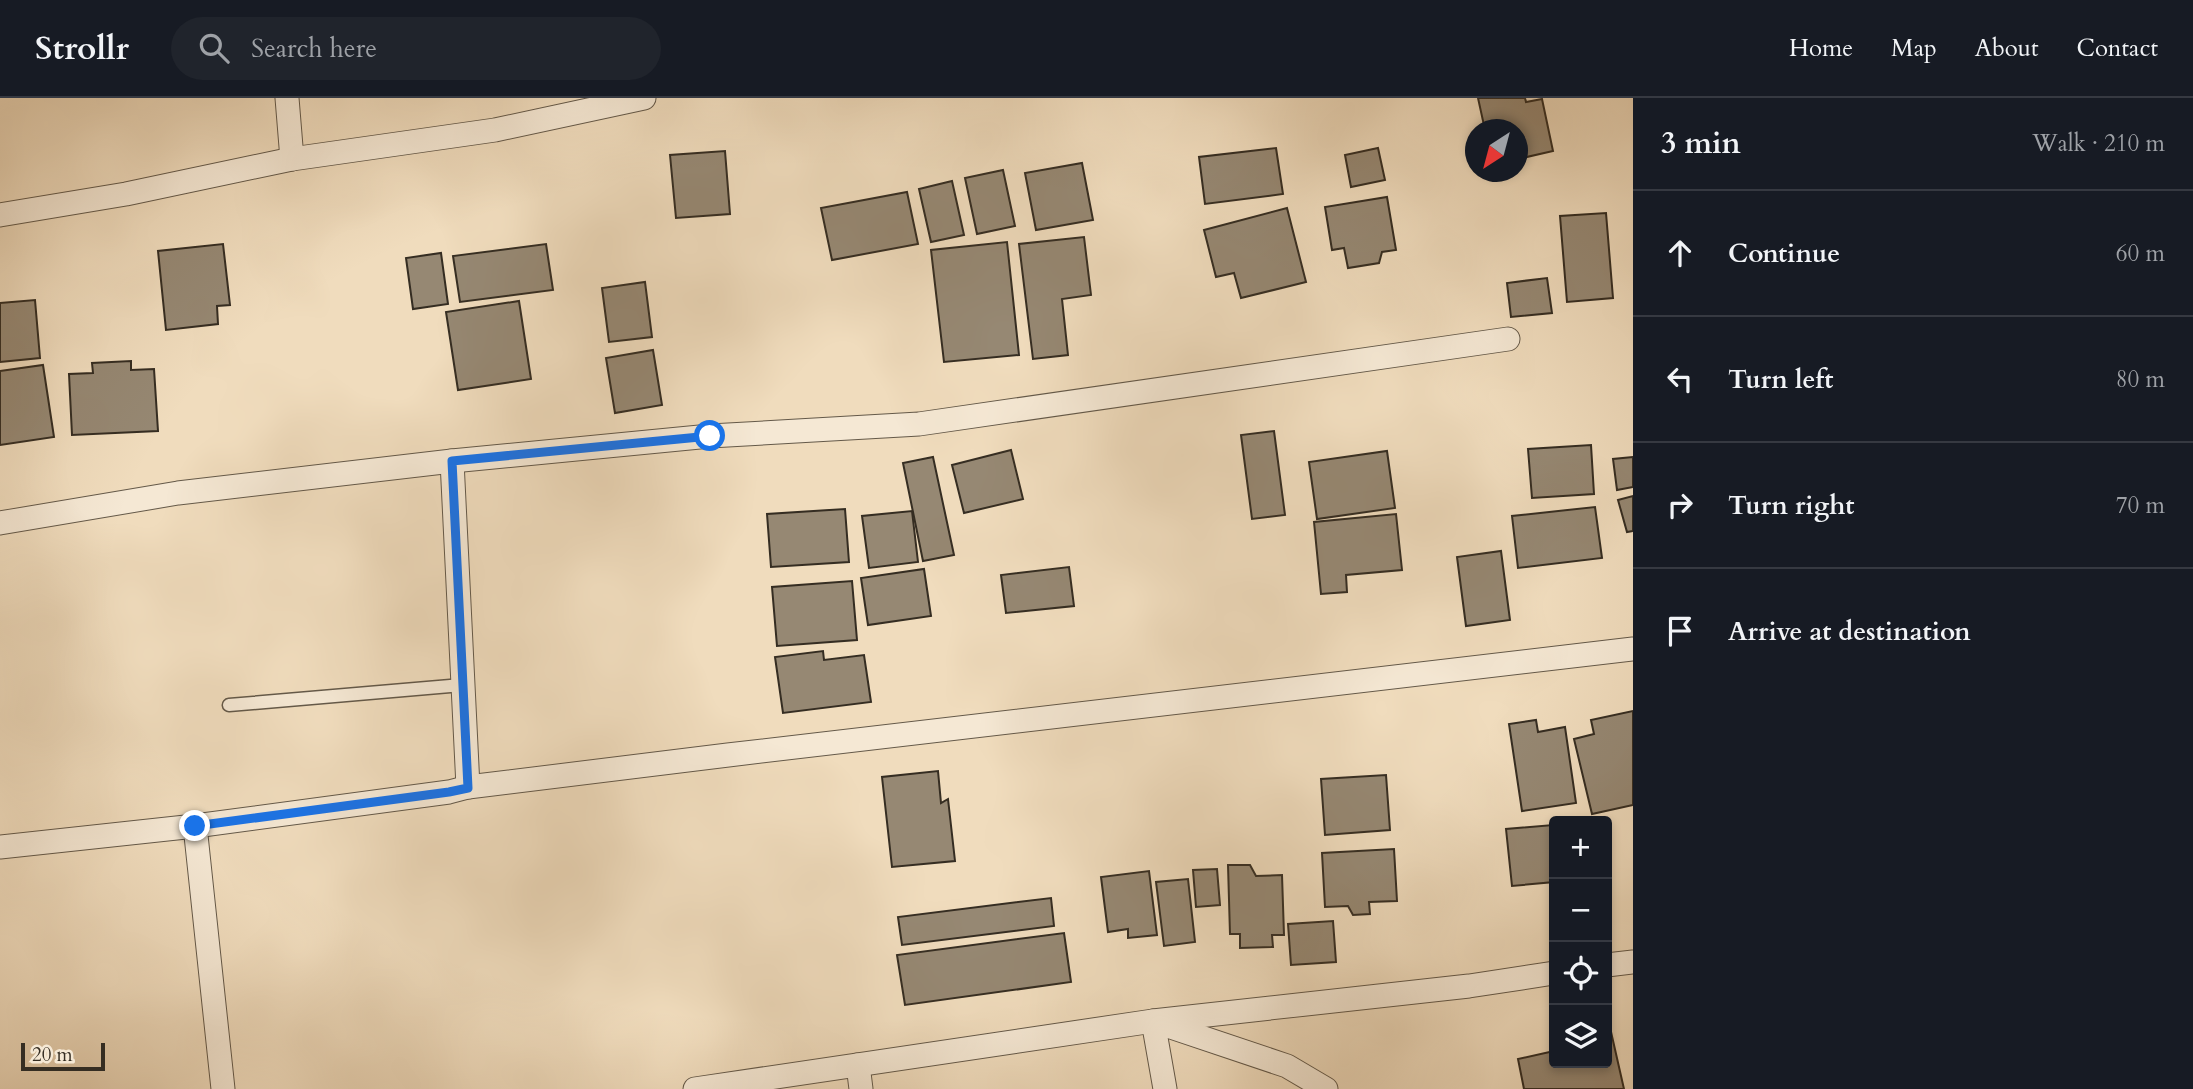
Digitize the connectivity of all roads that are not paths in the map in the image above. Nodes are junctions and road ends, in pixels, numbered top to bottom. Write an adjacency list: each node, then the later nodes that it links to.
1 (287, 98): 3 (street)
2 (638, 99): 3 (street)
3 (292, 159): 4 (street)
4 (0, 215)
5 (1508, 339): 6 (street)
6 (452, 461): 7 (street); 9 (street)
7 (0, 523)
8 (1633, 649): 11 (street)
9 (463, 685): 10 (lane); 11 (street)
10 (229, 705)
11 (468, 788): 12 (street)
12 (195, 826): 13 (street); 19 (street)
13 (0, 847)
14 (1633, 962): 15 (street)
15 (1612, 964)
16 (1549, 974): 17 (street)
17 (1153, 1021): 18 (street); 22 (street); 23 (street)
18 (858, 1065): 20 (street); 21 (street)
19 (223, 1089)
20 (695, 1089)
21 (862, 1089)
22 (1165, 1089)
23 (1326, 1089)

